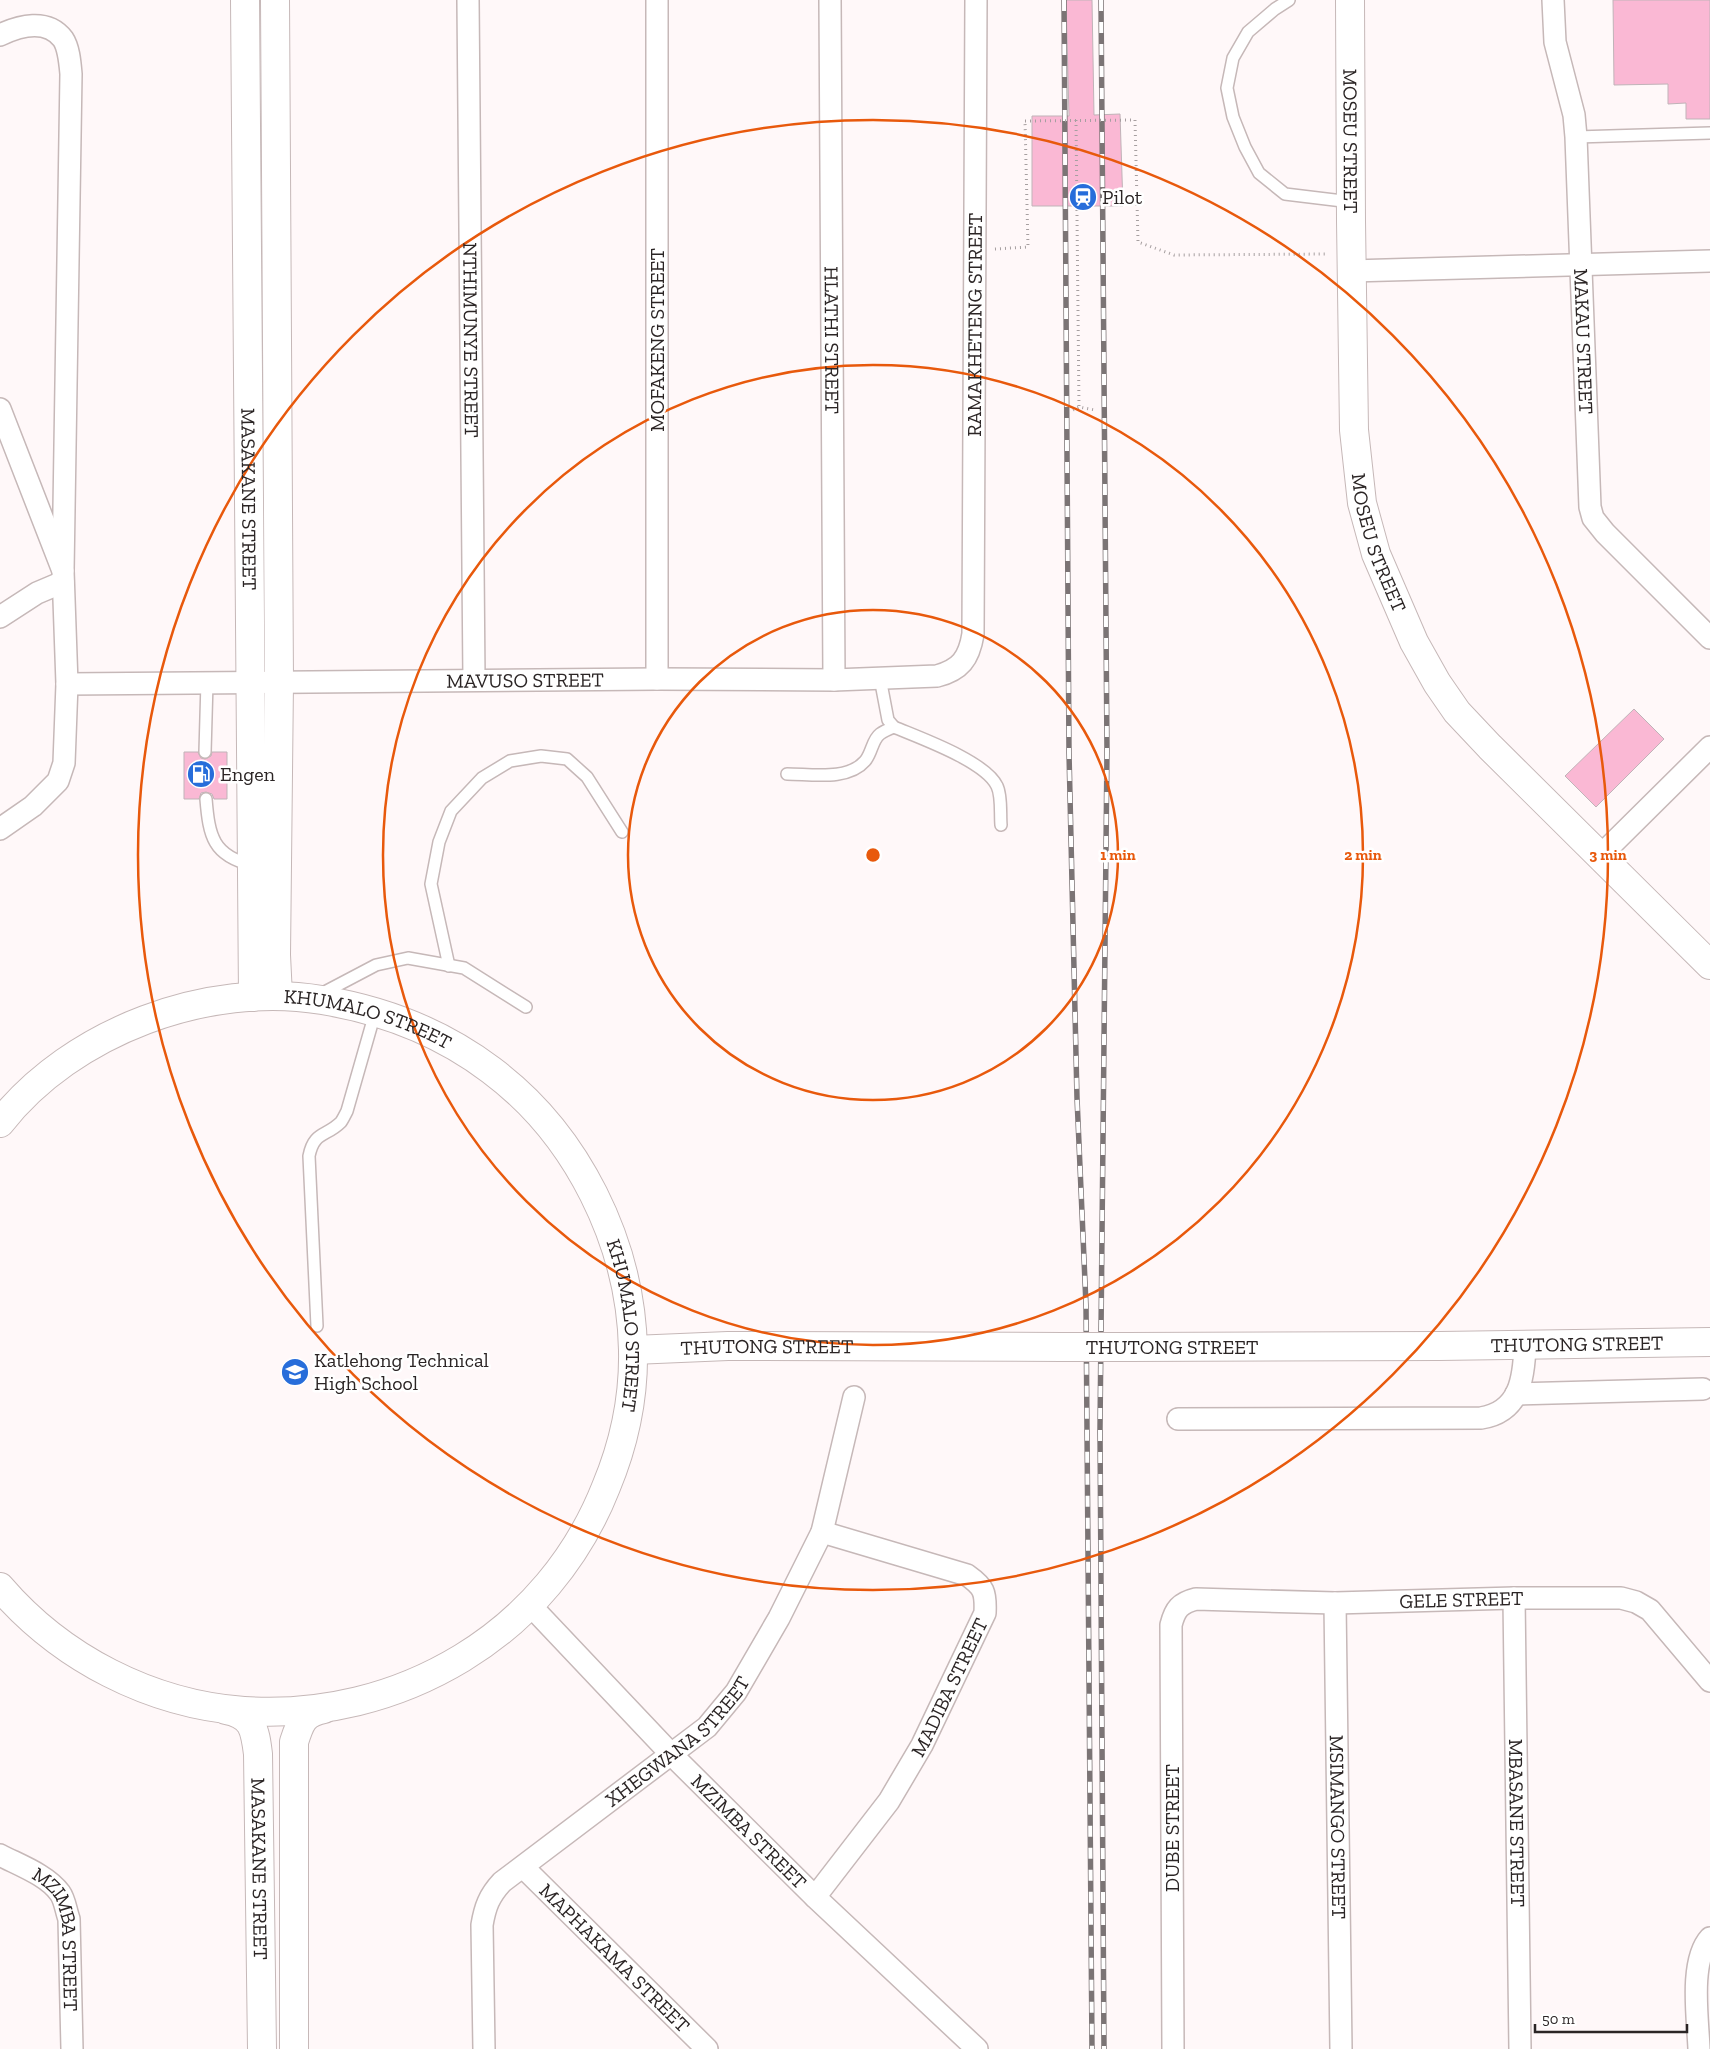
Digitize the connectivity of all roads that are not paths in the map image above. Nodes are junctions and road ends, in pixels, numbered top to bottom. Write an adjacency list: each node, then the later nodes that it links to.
1 (245, 0): 27 (street, MASAKANE STREET)
2 (275, 0): 28 (street, MASAKANE STREET)
3 (468, 0): 24 (street, NTHIMUNYE STREET)
4 (656, 0): 23 (street, MOFAKENG STREET)
5 (830, 0): 25 (street, HLATHI STREET)
6 (976, 0): 21 (street, RAMAKHETENG STREET)
7 (1289, 0): 13 (lane)
8 (1350, 0): 13 (street, MOSEU STREET)
9 (1553, 0): 12 (street, MAKAU STREET)
10 (0, 35): 18 (street)
11 (1710, 132): 12 (lane)
12 (1576, 137): 16 (street, MAKAU STREET)
13 (1350, 202): 15 (street, MOSEU STREET)
14 (1710, 261): 16 (street)
15 (1352, 262): 16 (street); 38 (street, MOSEU STREET)
16 (1582, 264): 20 (street, MAKAU STREET)
17 (0, 409): 18 (street)
18 (63, 577): 19 (street); 29 (street)
19 (0, 617)
20 (1710, 638)
21 (970, 650): 22 (street, MAVUSO STREET)
22 (880, 678): 25 (street, MAVUSO STREET); 30 (lane)
23 (657, 679): 24 (street, MAVUSO STREET); 25 (street, MAVUSO STREET)
24 (474, 680): 28 (street, MAVUSO STREET)
25 (834, 680)
26 (207, 682): 27 (street, MAVUSO STREET); 29 (street, MAVUSO STREET); 32 (lane)
27 (250, 682): 28 (street, MAVUSO STREET); 39 (street, MASAKANE STREET)
28 (279, 682): 42 (street, MASAKANE STREET)
29 (67, 684): 36 (street)
30 (894, 727): 33 (lane); 35 (lane)
31 (1710, 747): 38 (street)
32 (206, 752)
33 (787, 774)
34 (206, 799): 39 (lane)
35 (1001, 825)
36 (0, 829)
37 (622, 832): 41 (lane)
38 (1600, 856): 40 (street, MOSEU STREET)
39 (252, 865): 42 (street, MASAKANE STREET)
40 (1710, 965)
41 (449, 966): 43 (lane); 44 (lane)
42 (265, 996): 43 (street, KHUMALO STREET); 46 (street, KHUMALO STREET)
43 (313, 998): 45 (street, KHUMALO STREET)
44 (526, 1007)
45 (376, 1011): 47 (lane); 50 (street, KHUMALO STREET)
46 (4, 1109)
47 (317, 1326)
48 (1710, 1342): 49 (street, THUTONG STREET)
49 (1525, 1345): 50 (street, THUTONG STREET, bridge); 52 (street)
50 (633, 1350): 59 (street, KHUMALO STREET)
51 (1703, 1390): 52 (street)
52 (1516, 1394): 54 (street)
53 (854, 1397): 55 (street, XHEGWANA STREET)
54 (1178, 1419)
55 (822, 1532): 64 (street, XHEGWANA STREET); 67 (street, MADIBA STREET)
56 (0, 1587): 62 (street, KHUMALO STREET)
57 (1514, 1598): 58 (street, GELE STREET); 61 (street, GELE STREET); 77 (street, MBASANE STREET)
58 (1335, 1604): 60 (street, GELE STREET); 76 (street, MSIMANGO STREET)
59 (530, 1606): 63 (street, KHUMALO STREET); 64 (street, MZIMBA STREET)
60 (1177, 1607): 75 (street, DUBE STREET)
61 (1710, 1681)
62 (222, 1709): 63 (street, KHUMALO STREET); 70 (street, MASAKANE STREET)
63 (326, 1709): 71 (street, MASAKANE STREET)
64 (671, 1754): 66 (street, XHEGWANA STREET); 67 (street, MZIMBA STREET)
65 (0, 1855): 69 (street, MZIMBA STREET)
66 (523, 1867): 72 (street, XHEGWANA STREET); 73 (street, MAPHAKAMA STREET)
67 (815, 1897): 74 (street, MZIMBA STREET)
68 (1710, 1938): 78 (street)
69 (72, 2049)
70 (262, 2049)
71 (294, 2049)
72 (484, 2049)
73 (706, 2049)
74 (977, 2049)
75 (1174, 2049)
76 (1341, 2049)
77 (1520, 2049)
78 (1699, 2049)

